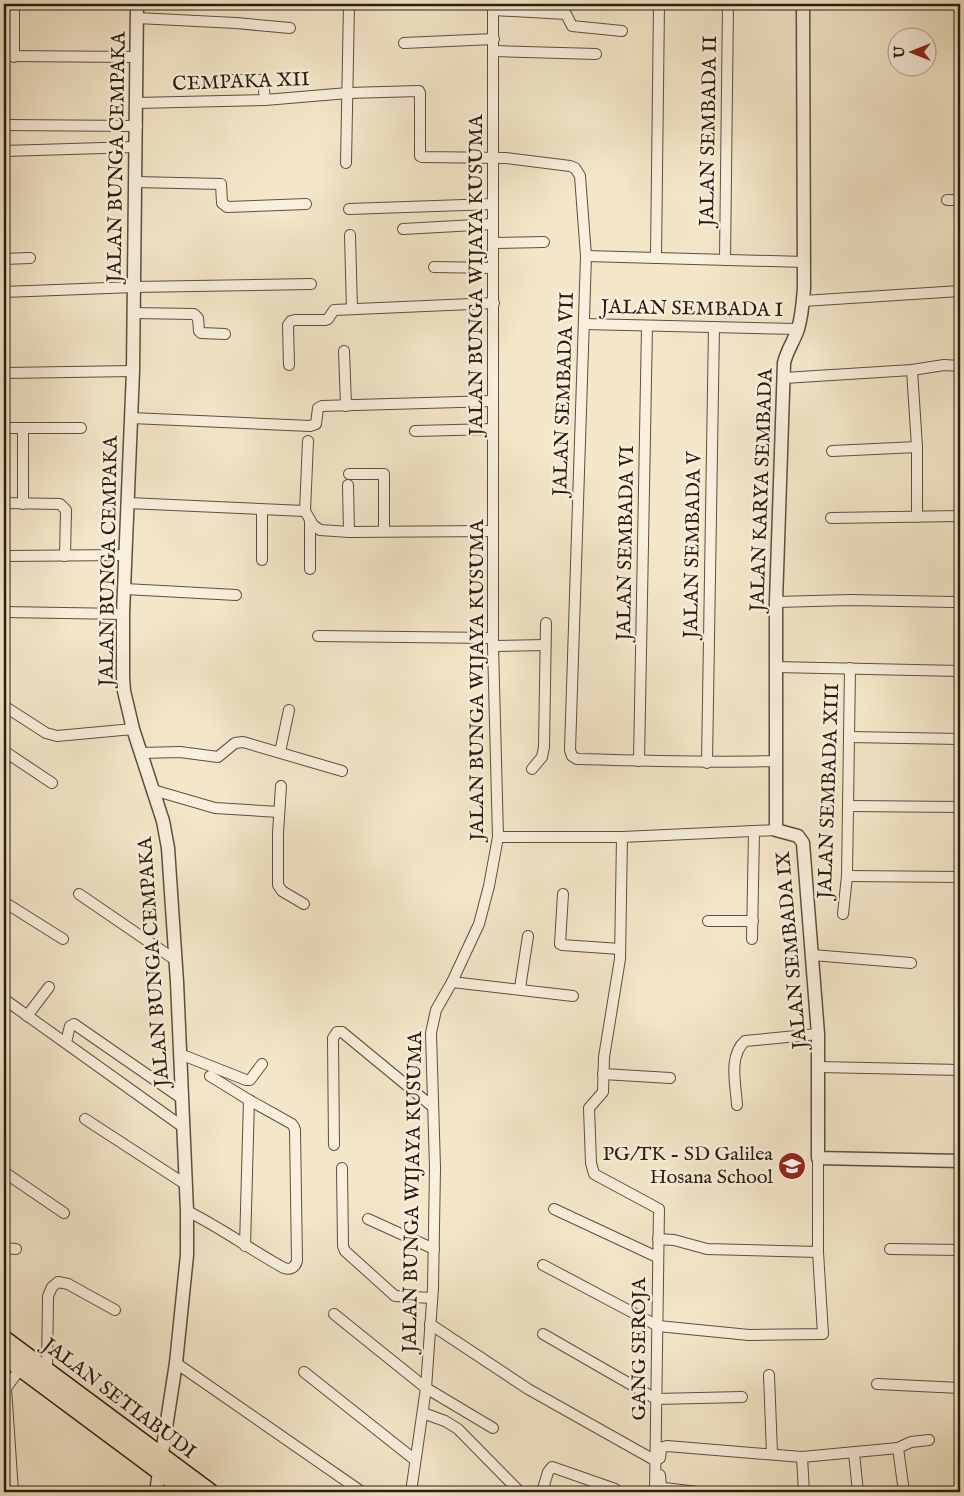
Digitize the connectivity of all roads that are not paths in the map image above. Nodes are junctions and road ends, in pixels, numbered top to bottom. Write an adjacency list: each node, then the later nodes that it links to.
1 (14, 4): 15 (street)
2 (138, 4): 8 (street, JALAN BUNGA CEMPAKA)
3 (349, 4): 18 (street)
4 (659, 4): 41 (street)
5 (728, 4): 42 (street, JALAN SEMBADA II)
6 (803, 4): 43 (street, JALAN KARYA SEMBADA)
7 (494, 7): 10 (street); 11 (street, JALAN BUNGA WIJAYA KUSUMA)
8 (137, 18): 9 (street); 16 (street, JALAN BUNGA CEMPAKA)
9 (290, 28)
10 (622, 31)
11 (494, 39): 12 (street); 13 (street, JALAN BUNGA WIJAYA KUSUMA)
12 (404, 43)
13 (494, 51): 14 (street); 25 (street, JALAN BUNGA WIJAYA KUSUMA)
14 (596, 54)
15 (9, 56): 16 (street)
16 (137, 57): 20 (street, JALAN BUNGA CEMPAKA)
17 (220, 80): 19 (street)
18 (348, 94): 19 (street, CEMPAKA XII); 25 (street, CEMPAKA XII); 26 (street)
19 (265, 100): 20 (street, CEMPAKA XII)
20 (136, 104): 22 (street, JALAN BUNGA CEMPAKA)
21 (4, 125): 22 (street)
22 (137, 126): 23 (street, JALAN BUNGA CEMPAKA)
23 (136, 147): 24 (street); 27 (street, JALAN BUNGA CEMPAKA)
24 (4, 151)
25 (493, 158): 31 (street, JALAN BUNGA WIJAYA KUSUMA); 38 (street, JALAN SEMBADA VII)
26 (346, 163)
27 (136, 182): 30 (street); 47 (street, JALAN BUNGA CEMPAKA)
28 (947, 200): 29 (street)
29 (960, 200)
30 (306, 204)
31 (493, 204): 32 (street); 33 (street, JALAN BUNGA WIJAYA KUSUMA)
32 (349, 209)
33 (493, 224): 34 (street); 37 (street, JALAN BUNGA WIJAYA KUSUMA)
34 (403, 229)
35 (350, 235): 52 (street)
36 (544, 242): 37 (street)
37 (493, 243): 45 (street, JALAN BUNGA WIJAYA KUSUMA)
38 (586, 256): 41 (street); 54 (street, JALAN SEMBADA VII)
39 (4, 258): 40 (street)
40 (30, 258)
41 (656, 258): 42 (street)
42 (725, 260): 43 (street)
43 (804, 262): 50 (street, JALAN KARYA SEMBADA)
44 (434, 267): 45 (street)
45 (493, 268): 51 (street, JALAN BUNGA WIJAYA KUSUMA)
46 (311, 284): 47 (street)
47 (134, 287): 49 (street); 53 (street, JALAN BUNGA CEMPAKA)
48 (960, 291): 50 (street)
49 (4, 292)
50 (803, 301): 57 (street, JALAN KARYA SEMBADA)
51 (494, 303): 52 (street); 66 (street, JALAN BUNGA WIJAYA KUSUMA)
52 (352, 309): 60 (street)
53 (134, 313): 58 (street); 63 (street, JALAN BUNGA CEMPAKA)
54 (584, 324): 55 (street, JALAN SEMBADA I); 116 (street, JALAN SEMBADA VII)
55 (647, 326): 56 (street, JALAN SEMBADA I); 116 (street, JALAN SEMBADA VI)
56 (714, 327): 57 (street, JALAN SEMBADA I); 118 (street, JALAN SEMBADA V)
57 (798, 328): 65 (street, JALAN KARYA SEMBADA)
58 (225, 334)
59 (344, 351): 67 (street)
60 (289, 366)
61 (960, 366): 62 (street)
62 (912, 370): 65 (street); 75 (street)
63 (133, 371): 64 (street); 68 (street, JALAN BUNGA CEMPAKA)
64 (4, 373)
65 (784, 378): 98 (street, JALAN KARYA SEMBADA)
66 (493, 401): 67 (street); 72 (street, JALAN BUNGA WIJAYA KUSUMA)
67 (346, 406): 68 (street)
68 (131, 418): 79 (street, JALAN BUNGA CEMPAKA)
69 (4, 428): 70 (street)
70 (23, 428): 71 (street); 81 (street)
71 (81, 428)
72 (493, 429): 73 (street); 88 (street, JALAN BUNGA WIJAYA KUSUMA)
73 (415, 431)
74 (308, 441): 83 (street)
75 (916, 447): 76 (street); 85 (street)
76 (832, 452)
77 (349, 474): 87 (street)
78 (348, 485): 89 (street)
79 (128, 503): 82 (street); 90 (street, JALAN BUNGA CEMPAKA)
80 (4, 504): 81 (street)
81 (23, 504): 92 (street)
82 (262, 510): 83 (street); 93 (street)
83 (307, 515): 89 (street); 94 (street)
84 (960, 516): 85 (street)
85 (917, 517): 86 (street)
86 (831, 518)
87 (384, 531): 88 (street); 89 (street)
88 (493, 531): 103 (street, JALAN BUNGA WIJAYA KUSUMA)
89 (349, 532)
90 (126, 555): 92 (street); 95 (street, JALAN BUNGA CEMPAKA)
91 (4, 556): 92 (street)
92 (65, 556)
93 (262, 560)
94 (310, 569)
95 (124, 589): 96 (street); 100 (street, JALAN BUNGA CEMPAKA)
96 (236, 595)
97 (960, 600): 98 (street)
98 (776, 602): 105 (street, JALAN KARYA SEMBADA)
99 (4, 612): 100 (street)
100 (123, 614): 110 (street, JALAN BUNGA CEMPAKA)
101 (546, 623): 104 (street)
102 (318, 636): 103 (street)
103 (493, 642): 104 (street); 129 (street, JALAN BUNGA WIJAYA KUSUMA)
104 (545, 645): 119 (street)
105 (776, 666): 106 (street); 117 (street, JALAN KARYA SEMBADA)
106 (850, 668): 107 (street); 111 (street, JALAN SEMBADA XIII)
107 (960, 671)
108 (4, 706): 110 (street)
109 (289, 710): 114 (street)
110 (133, 729): 115 (street, JALAN BUNGA CEMPAKA)
111 (849, 737): 112 (street); 124 (street, JALAN SEMBADA XIII)
112 (960, 739)
113 (4, 751): 121 (street)
114 (280, 752): 115 (street); 120 (street)
115 (141, 753): 123 (street, JALAN BUNGA CEMPAKA)
116 (639, 761): 118 (street)
117 (776, 761): 118 (street); 127 (street, JALAN KARYA SEMBADA)
118 (707, 763)
119 (532, 769)
120 (342, 771)
121 (52, 783)
122 (280, 786): 126 (street)
123 (152, 790): 126 (street); 145 (street, JALAN BUNGA CEMPAKA)
124 (848, 806): 125 (street); 131 (street, JALAN SEMBADA XIII)
125 (960, 807)
126 (279, 812): 136 (street)
127 (776, 830): 128 (street, JALAN SEMBADA IX); 144 (street, JALAN SEMBADA IX)
128 (754, 831): 130 (street, JALAN SEMBADA IX); 139 (street)
129 (498, 837): 130 (street, JALAN SEMBADA IX); 147 (street, JALAN BUNGA WIJAYA KUSUMA)
130 (622, 837): 143 (street)
131 (847, 876): 132 (street); 137 (street, JALAN SEMBADA XIII)
132 (960, 878)
133 (79, 894): 145 (street)
134 (564, 894): 143 (street)
135 (4, 902): 141 (street)
136 (304, 904)
137 (843, 914)
138 (708, 921): 139 (street)
139 (753, 921): 142 (street)
140 (528, 936): 149 (street)
141 (63, 939)
142 (752, 939)
143 (620, 949): 159 (street)
144 (812, 956): 146 (street); 153 (street, JALAN SEMBADA IX)
145 (174, 959): 155 (street, JALAN BUNGA CEMPAKA)
146 (911, 963)
147 (452, 982): 149 (street); 165 (street, JALAN BUNGA WIJAYA KUSUMA)
148 (49, 987): 152 (street)
149 (520, 988): 150 (street)
150 (573, 996)
151 (4, 999): 152 (street)
152 (27, 1016): 154 (street)
153 (818, 1034): 157 (street, JALAN SEMBADA IX); 164 (street)
154 (66, 1042): 162 (street); 167 (street)
155 (180, 1054): 156 (street); 162 (street, JALAN BUNGA CEMPAKA)
156 (262, 1064)
157 (819, 1067): 158 (street); 169 (street, JALAN SEMBADA IX)
158 (960, 1070)
159 (603, 1074): 161 (street); 178 (street, GANG SEROJA)
160 (210, 1076): 163 (street)
161 (670, 1078)
162 (181, 1098): 167 (street, JALAN BUNGA CEMPAKA)
163 (249, 1100): 179 (street); 179 (street)
164 (737, 1105)
165 (433, 1107): 168 (street); 182 (street, JALAN BUNGA WIJAYA KUSUMA)
166 (85, 1119): 173 (street)
167 (183, 1127): 173 (street, JALAN BUNGA CEMPAKA)
168 (334, 1145)
169 (818, 1158): 170 (street); 185 (street, JALAN SEMBADA IX)
170 (960, 1161)
171 (342, 1168): 188 (street)
172 (4, 1172): 176 (street)
173 (185, 1184): 175 (street, JALAN BUNGA CEMPAKA)
174 (554, 1209): 186 (street)
175 (187, 1211): 179 (street); 196 (street, JALAN BUNGA CEMPAKA)
176 (64, 1213)
177 (368, 1219): 182 (street)
178 (658, 1239): 185 (street); 186 (street, GANG SEROJA)
179 (245, 1246)
180 (4, 1248): 181 (street)
181 (16, 1249)
182 (434, 1249): 188 (street, JALAN BUNGA WIJAYA KUSUMA)
183 (890, 1249): 184 (street)
184 (960, 1250)
185 (818, 1252): 192 (street, JALAN SEMBADA IX)
186 (657, 1257): 192 (street, GANG SEROJA)
187 (543, 1265): 192 (street)
188 (432, 1298): 191 (street, JALAN BUNGA WIJAYA KUSUMA)
189 (115, 1310): 198 (street)
190 (334, 1314): 202 (street)
191 (430, 1324): 202 (street, JALAN BUNGA WIJAYA KUSUMA); 214 (street)
192 (658, 1326): 205 (street, GANG SEROJA)
193 (543, 1334): 205 (street)
194 (4, 1339): 198 (main road, JALAN SETIABUDI)
195 (4, 1356): 197 (main road, JALAN SETIABUDI)
196 (176, 1363): 215 (street, JALAN BUNGA CEMPAKA); 221 (street)
197 (21, 1368): 215 (main road, JALAN SETIABUDI); 217 (street)
198 (47, 1371): 215 (main road, JALAN SETIABUDI)
199 (304, 1372): 213 (street)
200 (769, 1375): 211 (street)
201 (877, 1384): 203 (street)
202 (426, 1388): 206 (street, JALAN BUNGA WIJAYA KUSUMA); 207 (street)
203 (960, 1388)
204 (742, 1397): 205 (street)
205 (656, 1399): 214 (street, GANG SEROJA)
206 (423, 1413): 213 (street, JALAN BUNGA WIJAYA KUSUMA); 222 (street)
207 (493, 1428)
208 (929, 1440): 209 (street)
209 (898, 1448): 210 (street); 229 (street)
210 (854, 1453): 212 (street); 228 (street)
211 (772, 1454): 212 (street); 226 (street)
212 (802, 1457): 227 (street)
213 (415, 1460): 216 (street, JALAN BUNGA WIJAYA KUSUMA)
214 (656, 1460): 225 (street, GANG SEROJA)
215 (160, 1464): 218 (street, JALAN BUNGA CEMPAKA); 219 (main road, JALAN SETIABUDI); 220 (main road, JALAN SETIABUDI)
216 (413, 1491)
217 (13, 1492)
218 (156, 1492)
219 (187, 1492)
220 (210, 1492)
221 (362, 1492)
222 (520, 1492)
223 (542, 1492): 224 (street)
224 (619, 1492)
225 (655, 1492)
226 (698, 1492)
227 (804, 1492)
228 (858, 1492)
229 (904, 1492)

